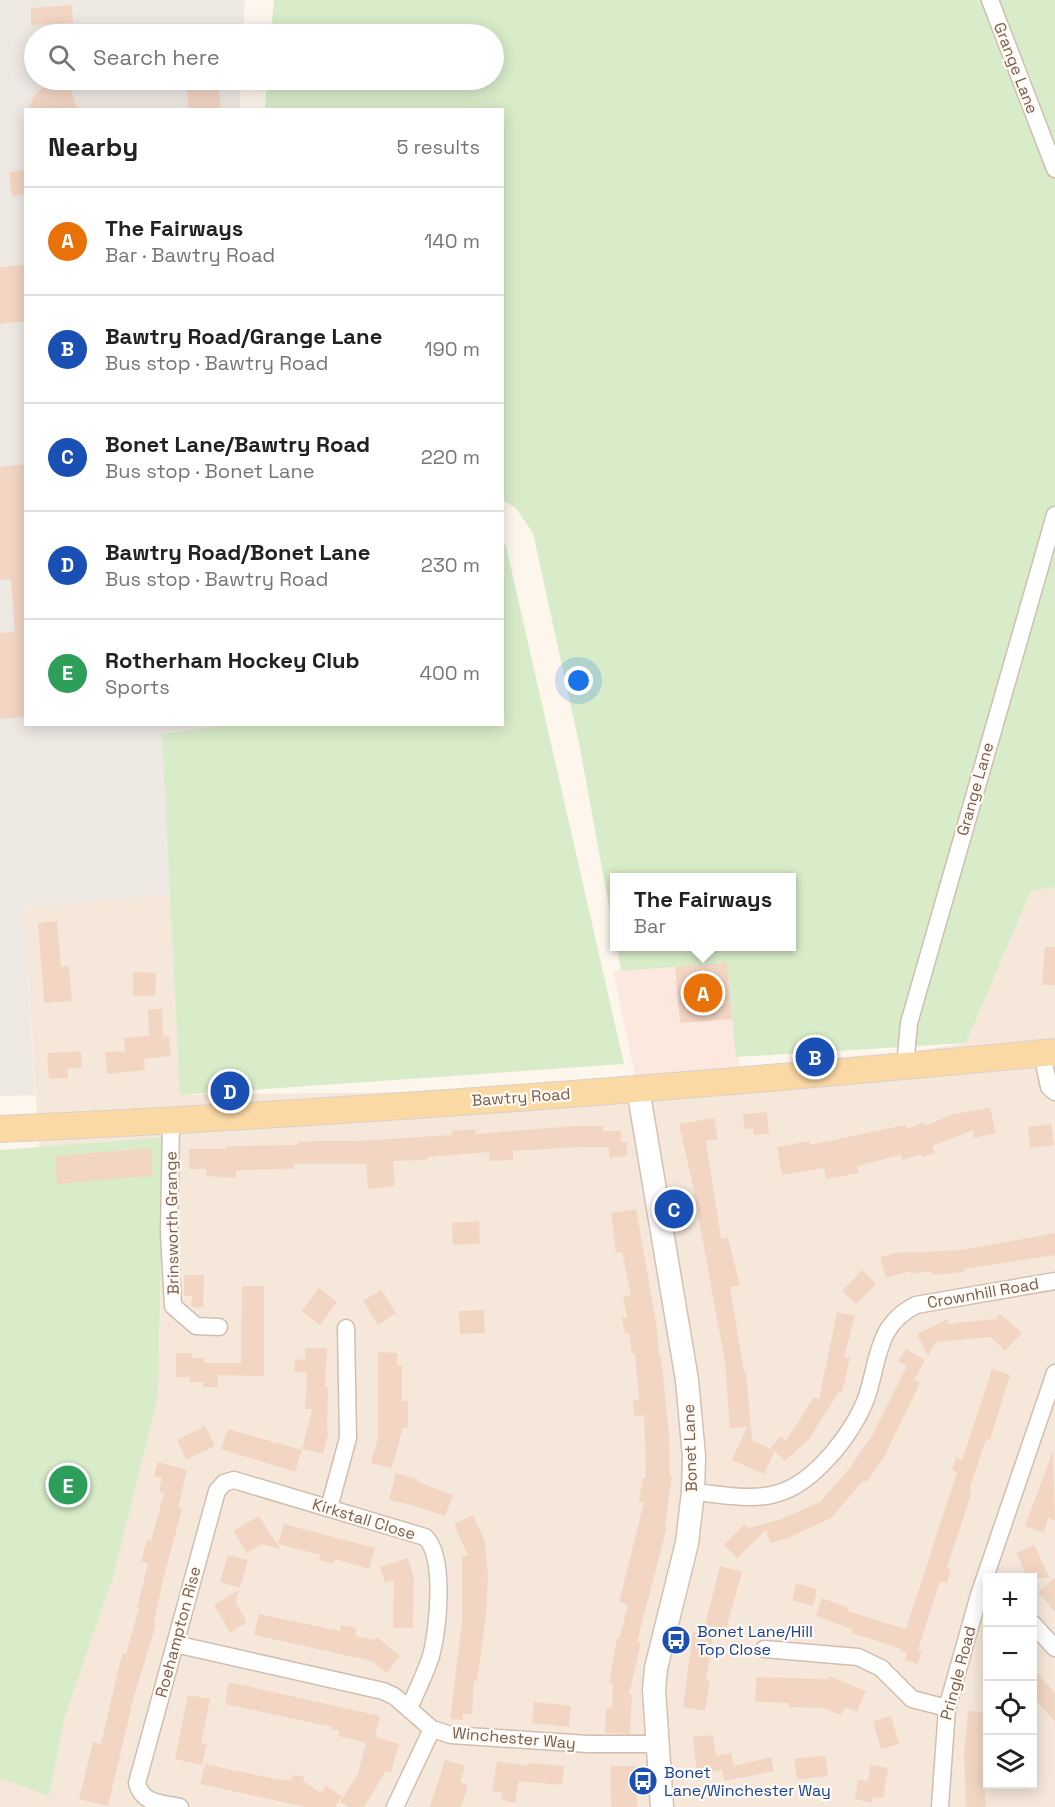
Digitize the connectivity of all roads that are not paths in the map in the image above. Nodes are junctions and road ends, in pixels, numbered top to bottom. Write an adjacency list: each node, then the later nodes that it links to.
1 (990, 0): 2 (street, Grange Lane)
2 (1055, 169)
3 (1055, 515): 5 (street, Grange Lane)
4 (1049, 1052): 5 (main road, Bawtry Road); 7 (street, Bawtry Road)
5 (905, 1066): 6 (main road, Bawtry Road)
6 (638, 1089): 8 (main road, Bawtry Road); 15 (main road, Bonet Lane)
7 (1055, 1092)
8 (171, 1122): 9 (main road, Bawtry Road); 11 (street, Brinsworth Grange)
9 (0, 1129)
10 (1055, 1281): 15 (street, Crownhill Road)
11 (219, 1327)
12 (346, 1328): 16 (street)
13 (1055, 1373): 17 (street, Pringle Road)
14 (234, 1480): 16 (street, Kirkstall Close); 20 (street, Roehampton Rise)
15 (693, 1492): 26 (main road, Bonet Lane)
16 (329, 1508): 23 (street, Kirkstall Close)
17 (990, 1573)
18 (983, 1596): 24 (street, Pringle Road)
19 (1036, 1627): 21 (street)
20 (175, 1644): 23 (street, Winchester Way); 27 (street, Roehampton Rise)
21 (1055, 1648)
22 (764, 1649): 24 (street)
23 (409, 1708): 25 (street, Winchester Way)
24 (947, 1708): 30 (street, Pringle Road)
25 (432, 1729): 26 (street, Winchester Way); 28 (street)
26 (657, 1744): 29 (main road, Bonet Lane)
27 (180, 1807)
28 (395, 1807)
29 (662, 1807)
30 (940, 1807)

